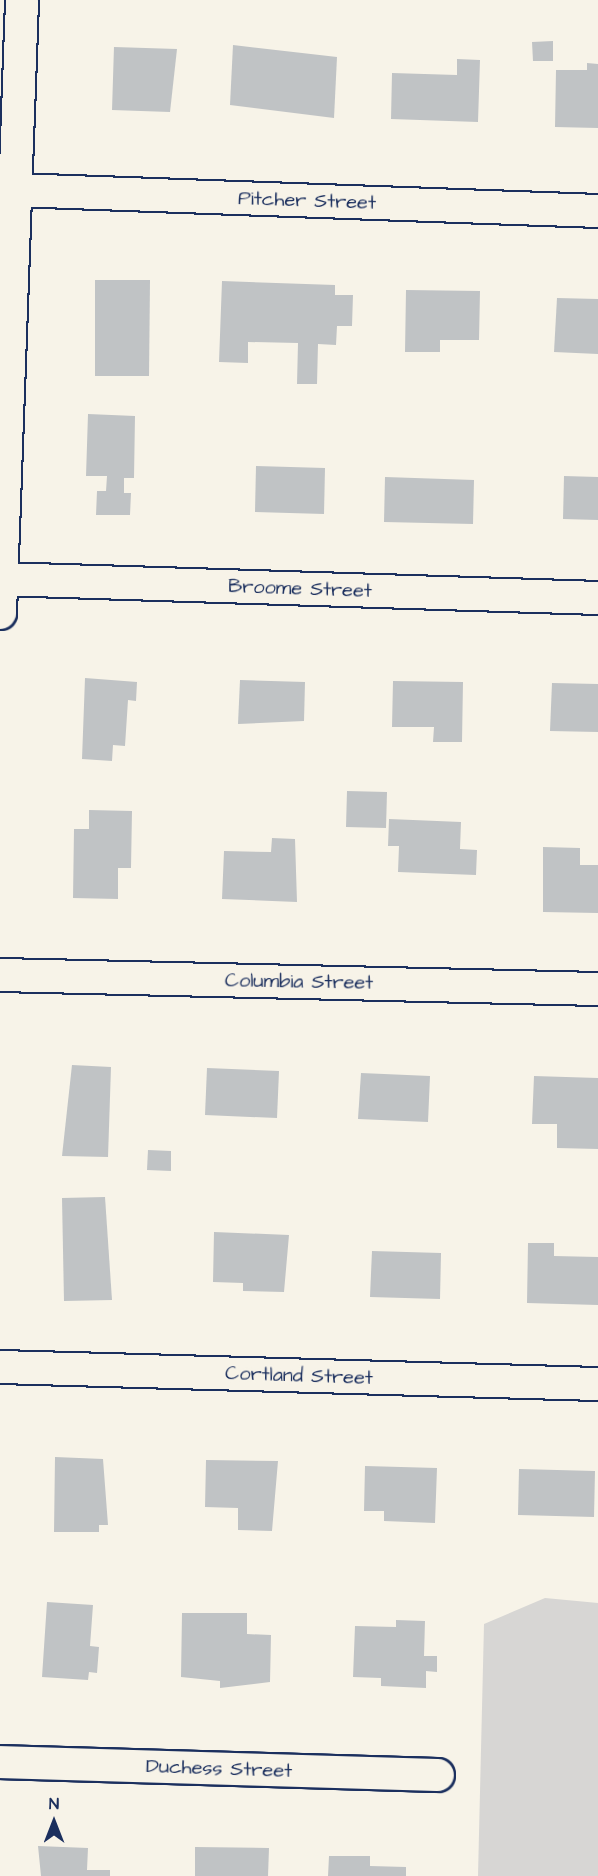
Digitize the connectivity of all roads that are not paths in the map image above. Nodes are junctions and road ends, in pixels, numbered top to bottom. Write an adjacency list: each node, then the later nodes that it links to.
1 (22, 0): 2 (street)
2 (15, 190): 3 (street, Pitcher Street); 4 (street)
3 (598, 211)
4 (1, 579): 5 (street, Broome Street); 6 (street)
5 (598, 598)
6 (0, 613)
7 (0, 975): 8 (street, Columbia Street)
8 (598, 988)
9 (0, 1367): 10 (street, Cortland Street)
10 (598, 1384)
11 (0, 1762): 12 (street, Duchess Street)
12 (438, 1775)

